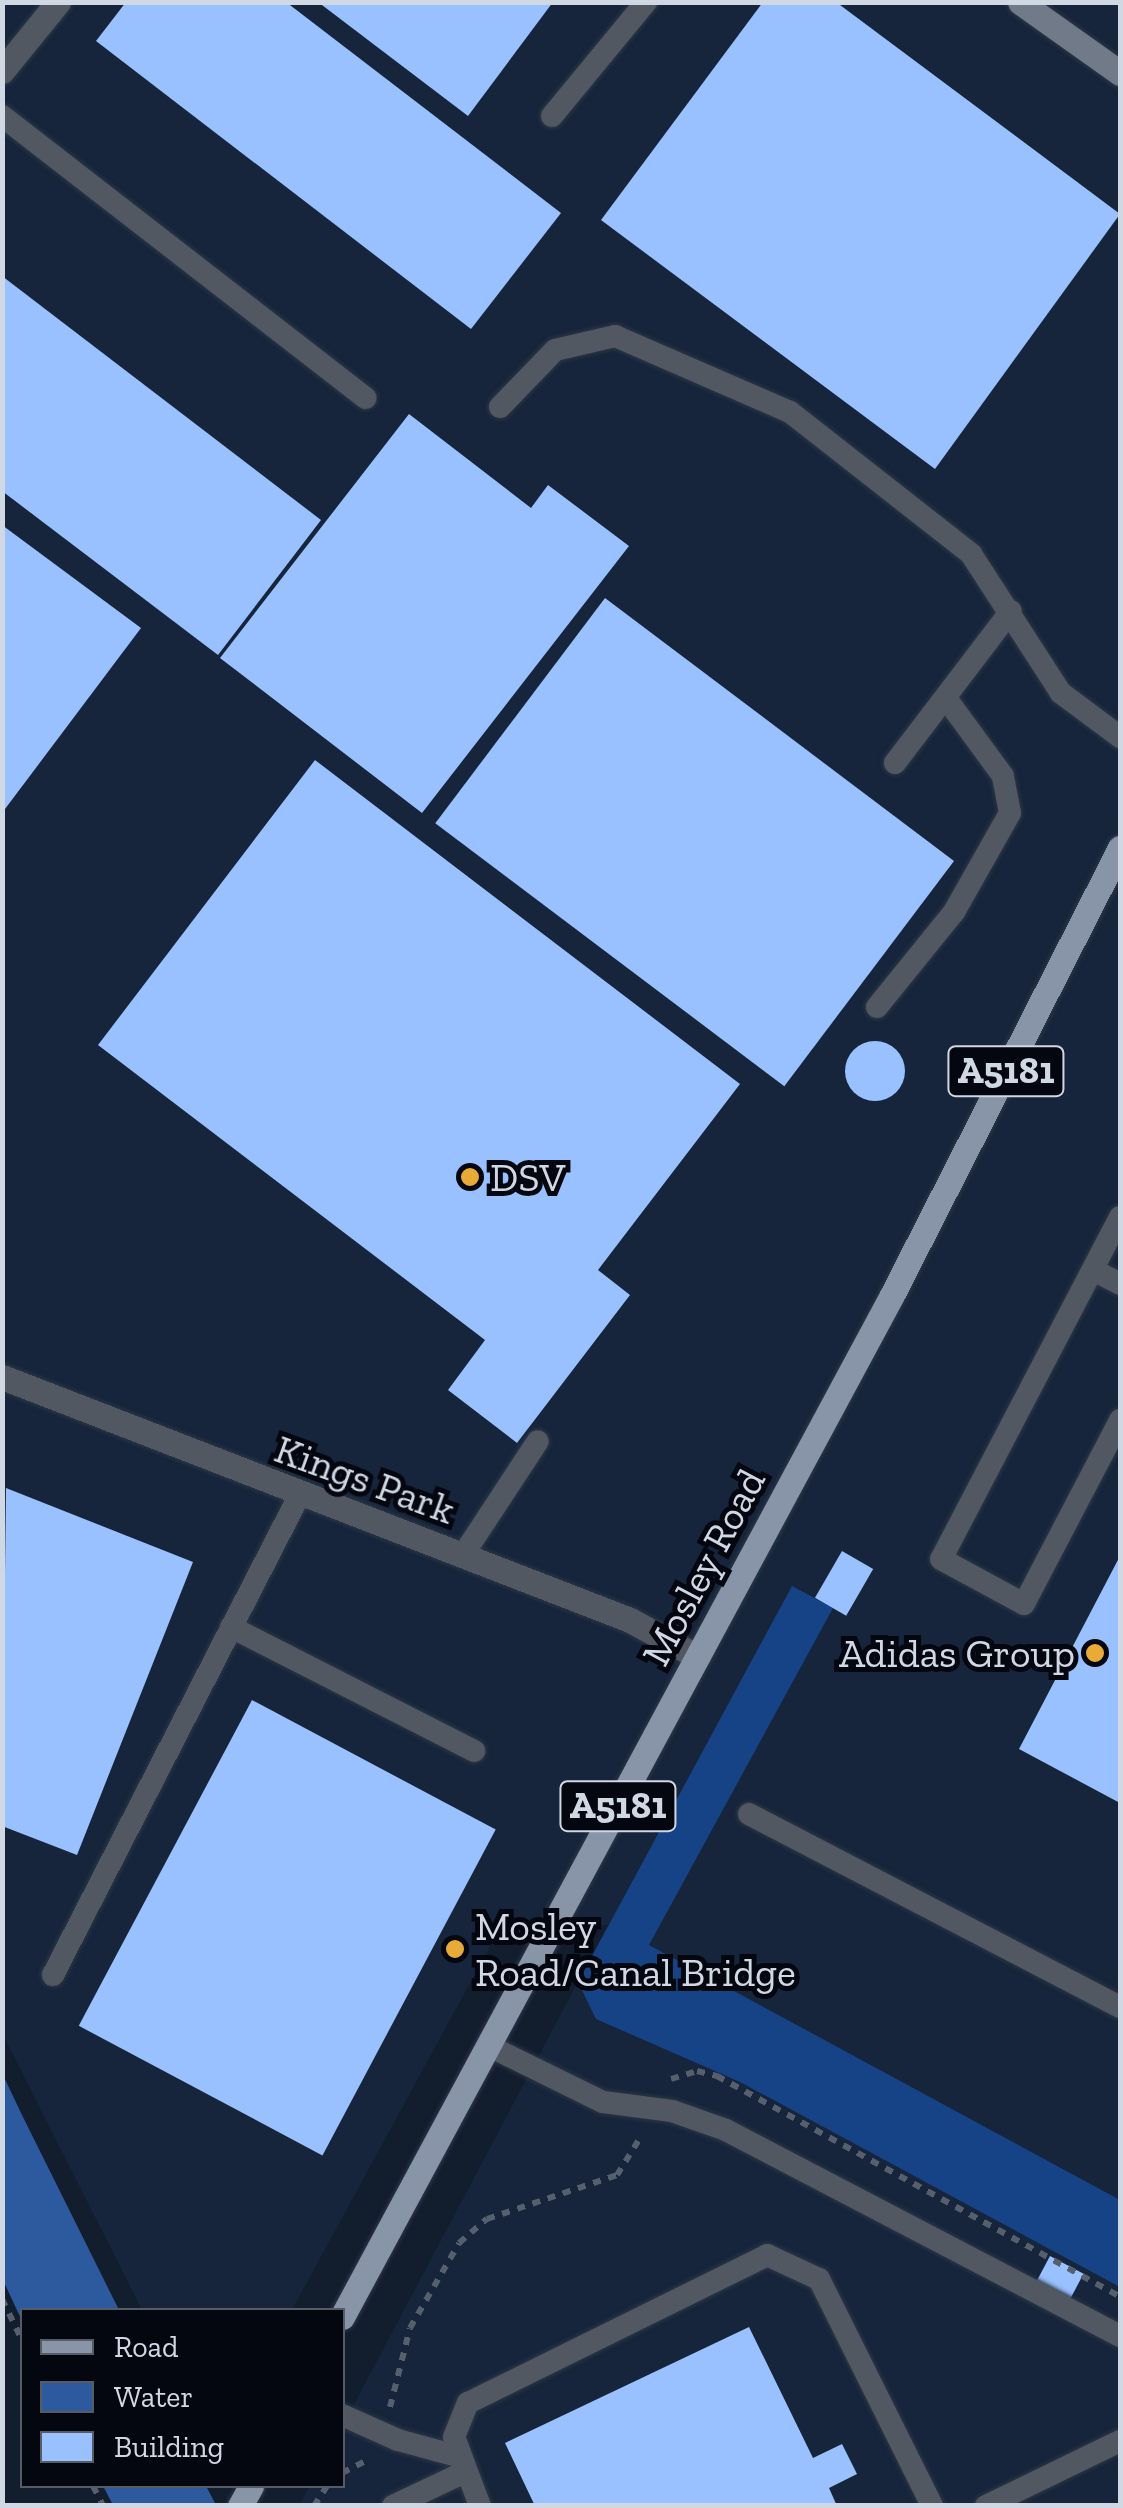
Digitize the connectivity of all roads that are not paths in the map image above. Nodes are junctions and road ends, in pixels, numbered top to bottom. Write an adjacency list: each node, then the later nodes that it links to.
1 (58, 2): 4 (street)
2 (646, 2): 7 (lane)
3 (1020, 2): 5 (street)
4 (2, 71)
5 (1120, 73)
6 (2, 116): 8 (lane)
7 (552, 116)
8 (365, 398)
9 (500, 407): 10 (lane)
10 (1011, 612): 11 (lane); 12 (lane)
11 (946, 698): 13 (lane); 15 (lane)
12 (1120, 737)
13 (895, 763)
14 (1120, 848): 25 (main road, Mosley Road / A5181)
15 (877, 1007)
16 (1120, 1217): 17 (lane)
17 (1093, 1270): 18 (lane); 20 (lane)
18 (1120, 1284)
19 (2, 1377): 22 (street, Kings Park)
20 (1120, 1420)
21 (538, 1441): 23 (lane)
22 (299, 1496): 23 (street, Kings Park); 24 (lane)
23 (463, 1556): 25 (street, Kings Park)
24 (231, 1627): 26 (lane); 28 (lane)
25 (698, 1656): 30 (main road, Mosley Road / A5181)
26 (474, 1751)
27 (749, 1814): 29 (lane)
28 (54, 1975)
29 (1120, 2007)
30 (489, 2046): 31 (main road, Mosley Road / A5181); 32 (lane)
31 (345, 2311)
32 (1120, 2336)
33 (345, 2415): 35 (lane)
34 (1120, 2441): 39 (lane)
35 (461, 2464): 36 (lane); 37 (lane); 38 (lane)
36 (393, 2506)
37 (480, 2506)
38 (932, 2506)
39 (986, 2506)

